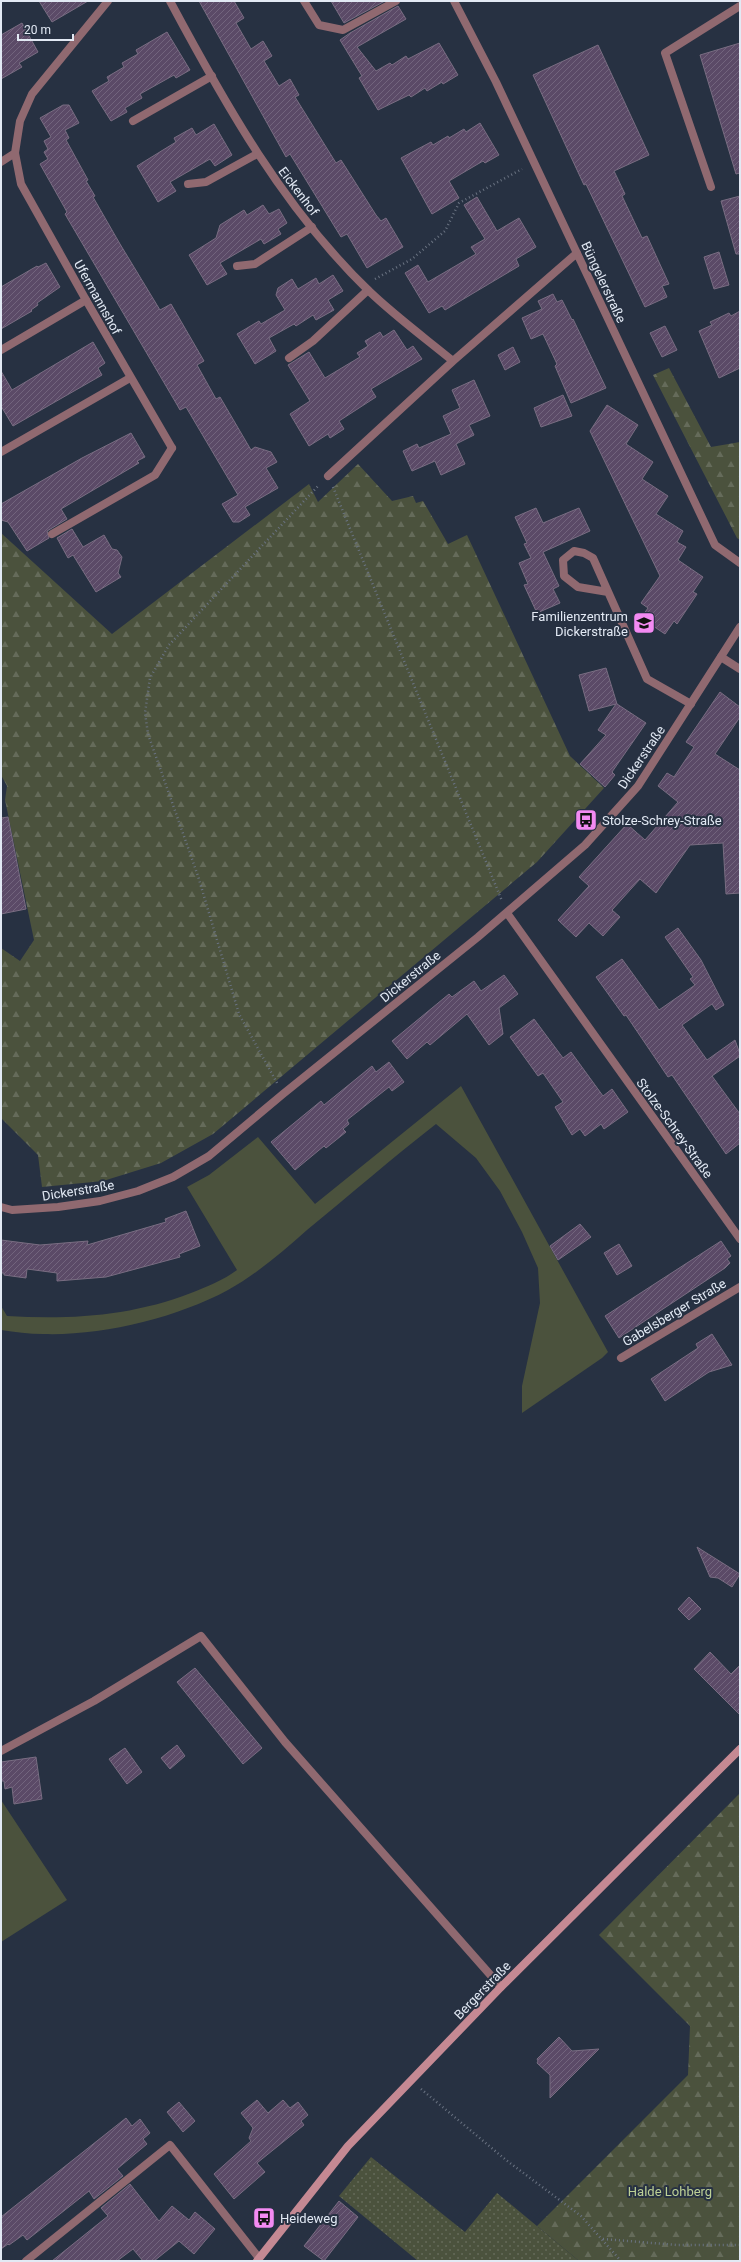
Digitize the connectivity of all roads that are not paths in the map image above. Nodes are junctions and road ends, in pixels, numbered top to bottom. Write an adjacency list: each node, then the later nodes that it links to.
1 (108, 1): 10 (street)
2 (170, 1): 8 (street, Eickenhof)
3 (304, 1): 4 (street)
4 (396, 1)
5 (739, 1): 7 (street)
6 (456, 2): 16 (street, Büngelerstraße)
7 (740, 5): 14 (street)
8 (212, 76): 9 (street); 11 (street, Eickenhof)
9 (133, 121)
10 (15, 153): 12 (street); 19 (street, Ufermannshof)
11 (257, 154): 13 (street); 15 (street, Eickenhof)
12 (1, 162)
13 (188, 184)
14 (711, 187)
15 (312, 227): 17 (street); 18 (street, Eickenhof)
16 (577, 253): 22 (street); 27 (street, Büngelerstraße)
17 (237, 266)
18 (366, 288): 21 (street); 22 (street, Eickenhof)
19 (86, 300): 20 (street); 23 (street, Ufermannshof)
20 (1, 350)
21 (289, 358)
22 (452, 361): 25 (street)
23 (130, 378): 24 (street); 26 (street, Ufermannshof)
24 (1, 452)
25 (328, 476)
26 (52, 534)
27 (740, 563)
28 (608, 592): 28 (street); 32 (street)
29 (740, 627): 30 (street, Dickerstraße)
30 (721, 657): 31 (street); 32 (street, Dickerstraße)
31 (740, 669)
32 (691, 704): 33 (street, Dickerstraße)
33 (507, 913): 34 (street, Dickerstraße); 35 (street, Stolze-Schrey-Straße)
34 (1, 1207)
35 (740, 1239)
36 (740, 1287): 37 (street, Gabelsberger Straße)
37 (621, 1358)
38 (740, 1749): 40 (main road, Bergerstraße)
39 (1, 1751): 40 (street)
40 (501, 1987): 41 (main road, Bergerstraße)
41 (258, 2260): 42 (street)
42 (26, 2261)

